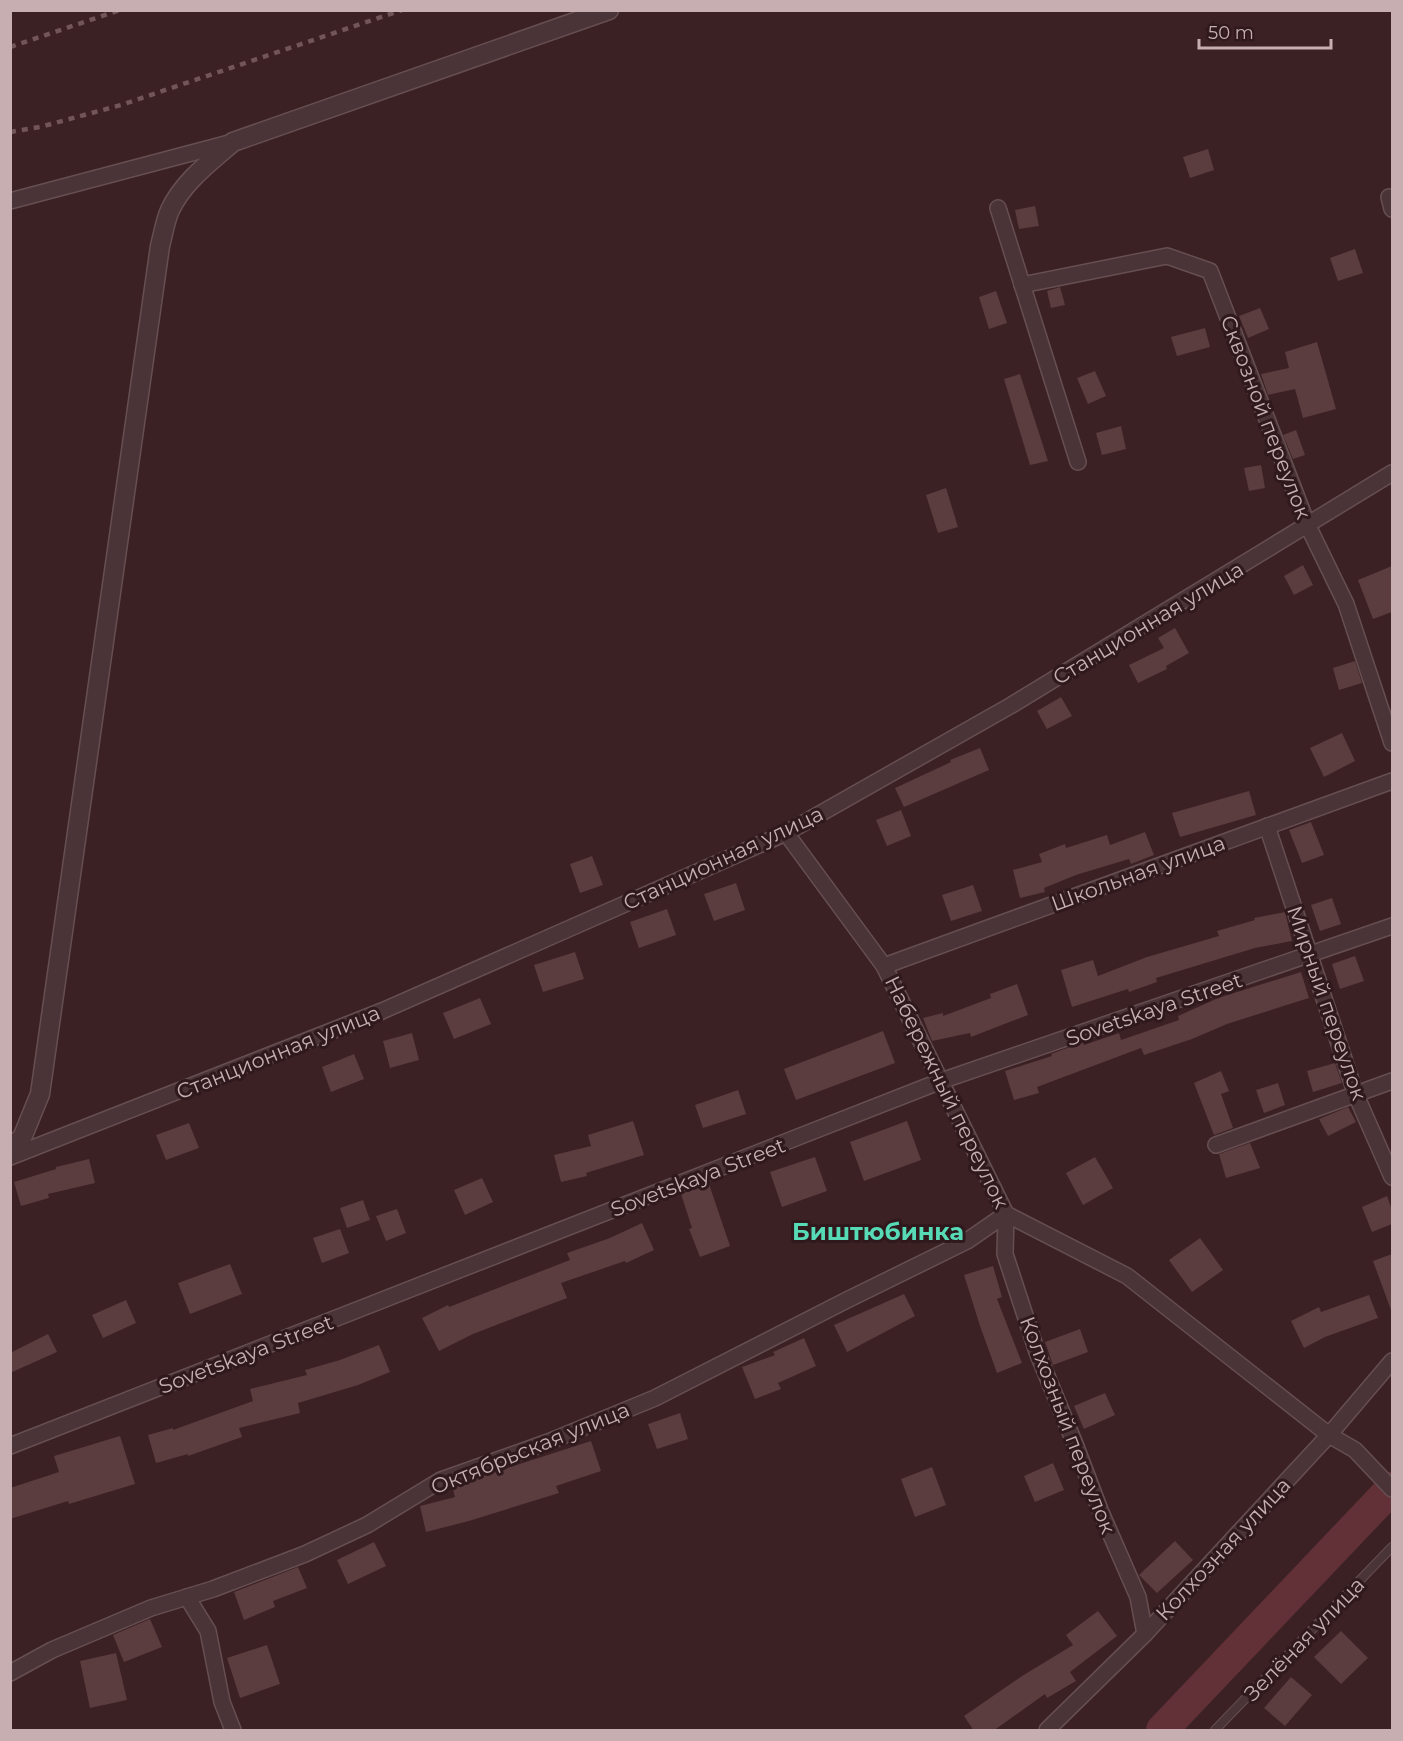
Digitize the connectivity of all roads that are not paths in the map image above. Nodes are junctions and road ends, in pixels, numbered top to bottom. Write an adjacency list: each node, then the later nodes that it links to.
1 (609, 10): 2 (street)
2 (233, 142): 3 (street); 20 (street)
3 (10, 201)
4 (998, 208): 5 (street)
5 (1022, 285): 6 (street); 8 (street, Сквозной переулок)
6 (1078, 462)
7 (1392, 473): 8 (street, Станционная улица)
8 (1308, 526): 9 (street, Сквозной переулок); 12 (street, Станционная улица)
9 (1392, 743)
10 (1392, 781): 11 (street, Школьная улица)
11 (1267, 826): 14 (street, Мирный переулок); 15 (street, Школьная улица)
12 (786, 833): 15 (street, Набережный переулок); 21 (street, Станционная улица)
13 (1392, 926): 14 (street, Sovetskaya Street)
14 (1310, 956): 16 (street, Sovetskaya Street); 18 (street, Мирный переулок)
15 (884, 966): 16 (street, Набережный переулок)
16 (941, 1082): 23 (street, Набережный переулок); 26 (street, Sovetskaya Street)
17 (1392, 1082): 18 (street)
18 (1356, 1095): 19 (street); 22 (street, Мирный переулок)
19 (1216, 1145)
20 (10, 1147)
21 (10, 1157)
22 (1392, 1177)
23 (1006, 1214): 25 (street, Набережный переулок); 29 (street, Октябрьская улица); 30 (street, Колхозный переулок)
24 (1392, 1361): 25 (street, Колхозная улица)
25 (1329, 1435): 27 (street, Набережный переулок); 30 (street, Колхозная улица)
26 (10, 1446)
27 (1392, 1489)
28 (1392, 1547): 34 (lane, Зелёная улица)
29 (187, 1597): 31 (street, Октябрьская улица); 32 (street)
30 (1145, 1634): 33 (street, Колхозная улица)
31 (10, 1673)
32 (233, 1731)
33 (1047, 1731)
34 (1215, 1731)

